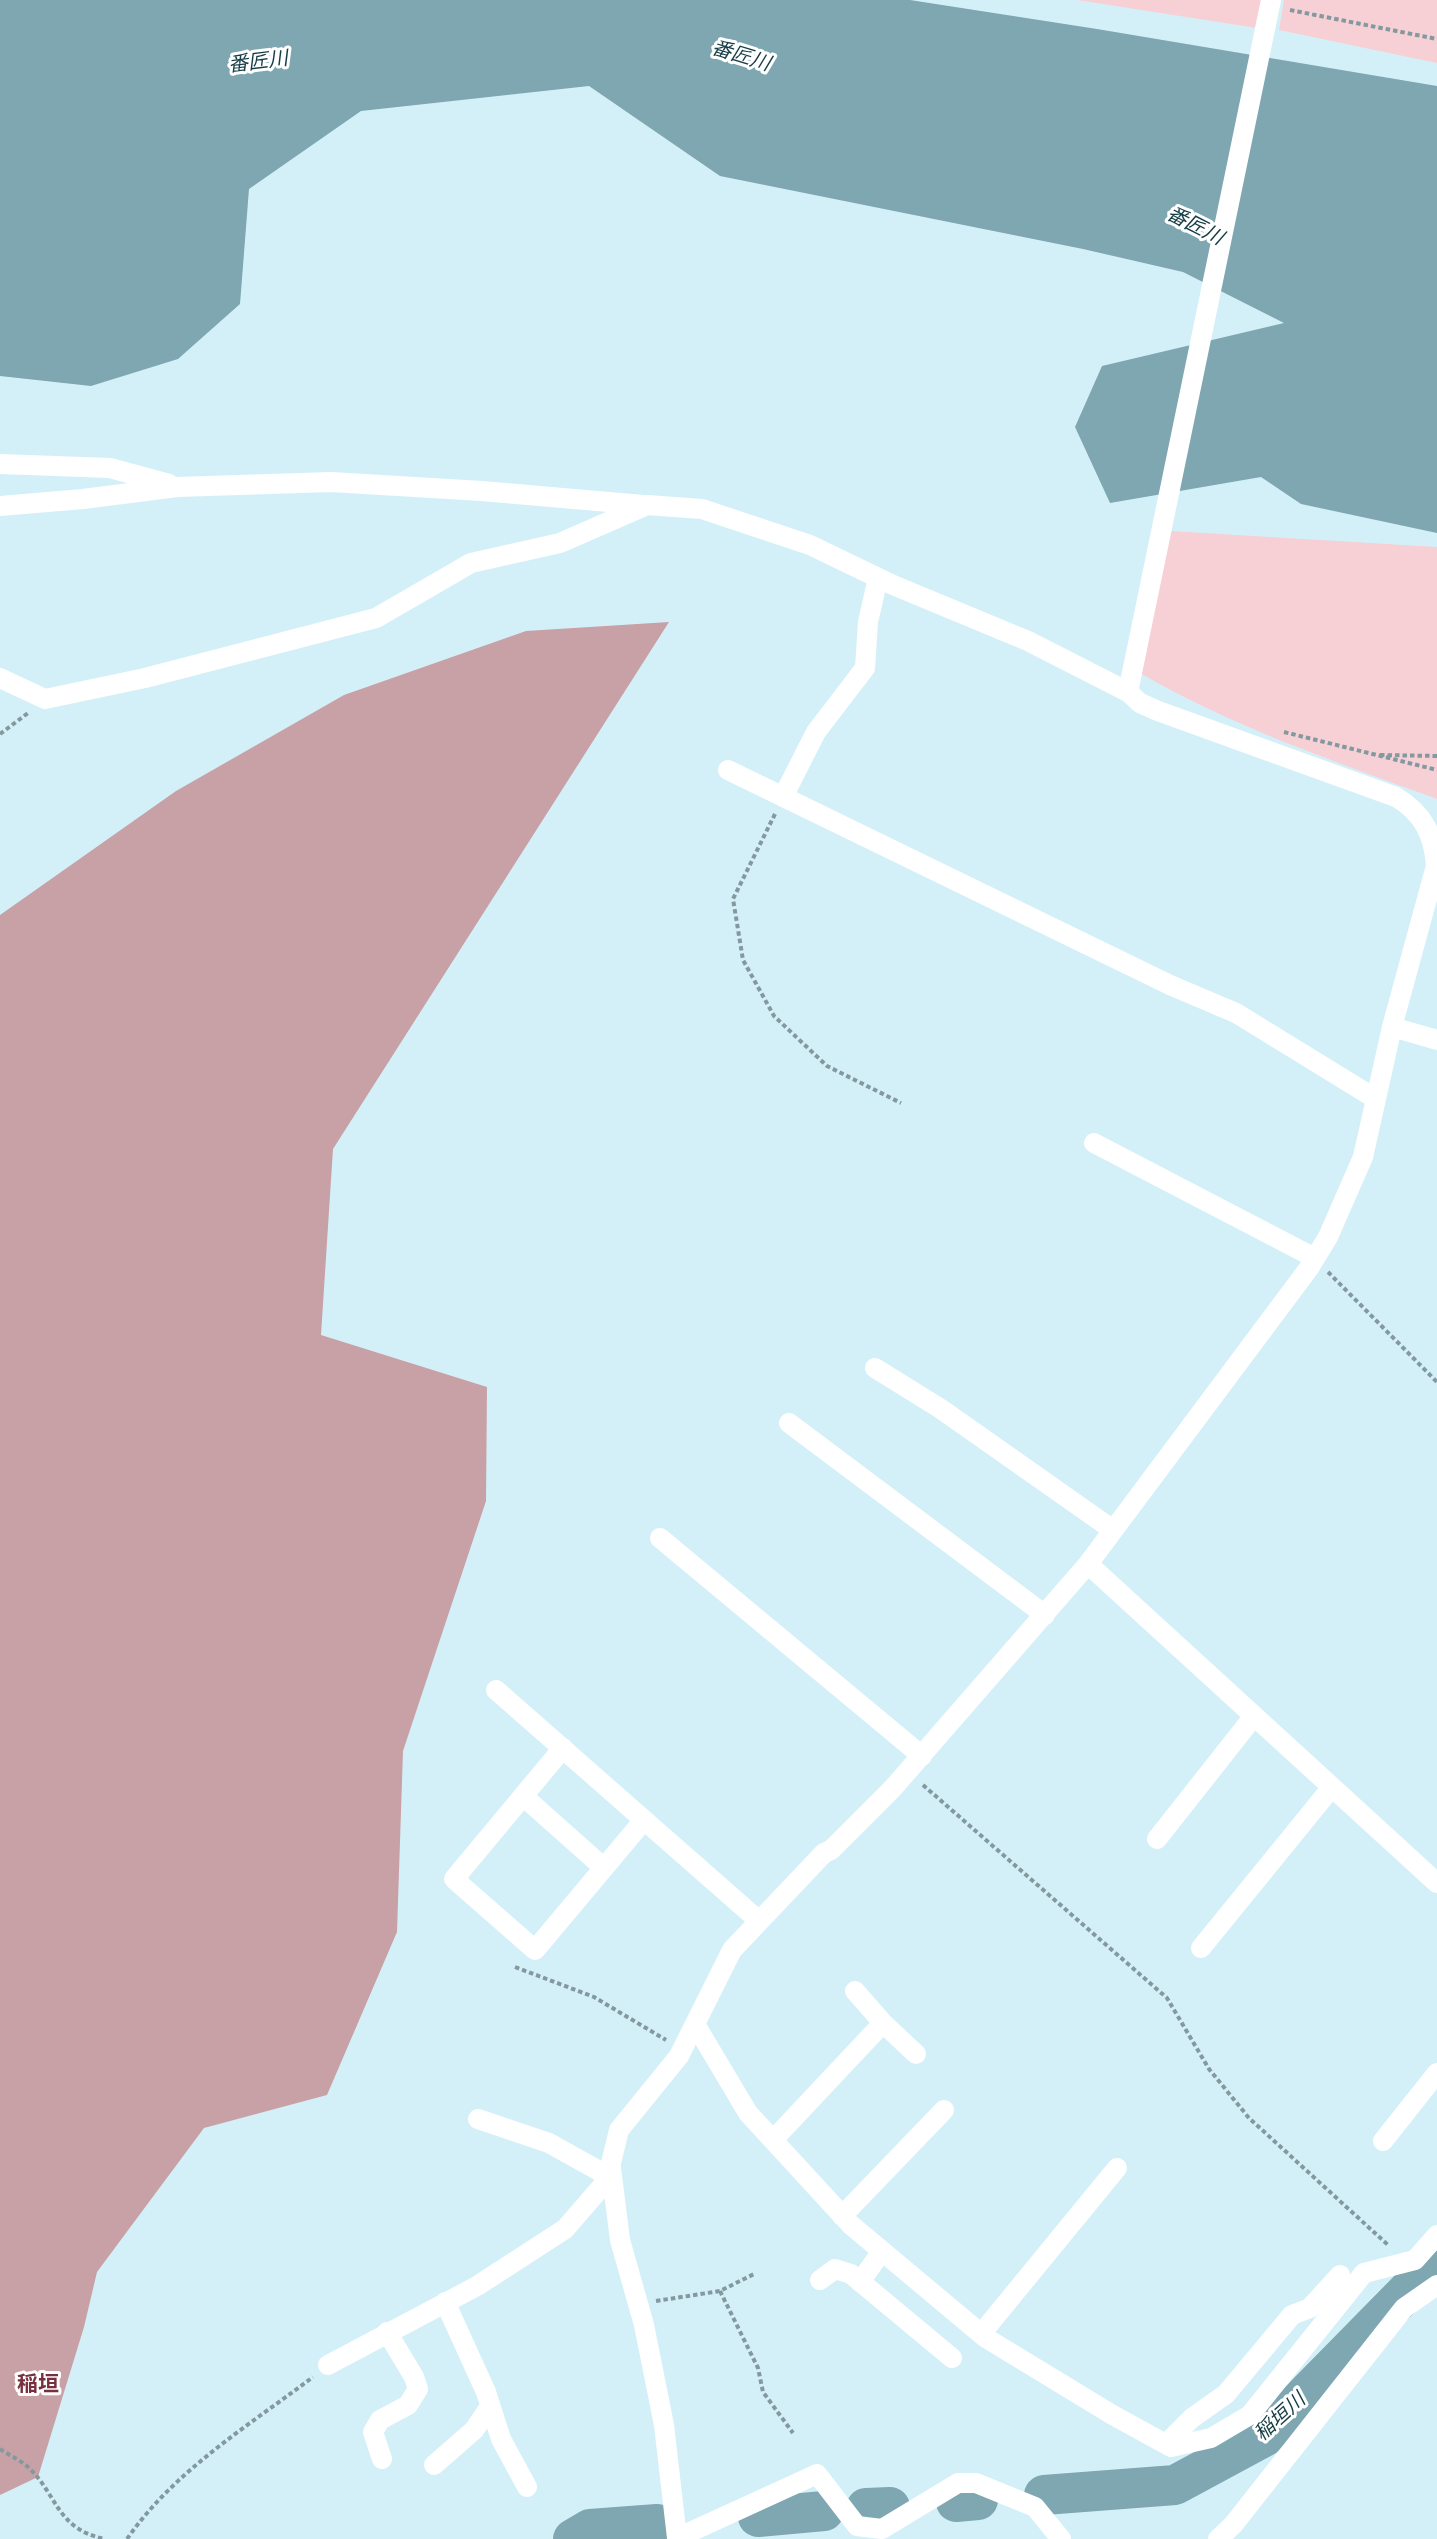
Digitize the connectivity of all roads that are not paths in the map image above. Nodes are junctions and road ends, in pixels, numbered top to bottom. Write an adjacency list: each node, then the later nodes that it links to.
1 (1271, 0): 8 (street)
2 (0, 464): 3 (street)
3 (177, 487): 4 (street); 5 (street)
4 (647, 505): 6 (street); 7 (street)
5 (0, 506)
6 (878, 578): 8 (street); 10 (street)
7 (0, 678)
8 (1128, 692): 11 (street)
9 (728, 770): 10 (street)
10 (783, 797): 13 (street)
11 (1392, 1027): 12 (street); 13 (street)
12 (1437, 1040)
13 (1376, 1099): 15 (street)
14 (1094, 1143): 15 (street)
15 (1315, 1258): 18 (street)
16 (875, 1368): 18 (street)
17 (789, 1423): 21 (street)
18 (1113, 1530): 20 (street)
19 (660, 1538): 25 (street)
20 (1088, 1564): 21 (street); 23 (street)
21 (1045, 1616): 25 (street)
22 (496, 1690): 24 (street)
23 (1254, 1716): 26 (street); 29 (street)
24 (563, 1748): 27 (street); 28 (street)
25 (922, 1756): 32 (street)
26 (1332, 1787): 31 (street); 33 (street)
27 (523, 1796): 30 (street); 30 (street)
28 (644, 1820): 30 (street); 32 (street)
29 (1157, 1839)
30 (604, 1868)
31 (1437, 1883)
32 (758, 1920): 36 (street)
33 (1201, 1948)
34 (855, 1992): 35 (street)
35 (883, 2023): 37 (street); 41 (street)
36 (695, 2024): 41 (street); 44 (street)
37 (916, 2054)
38 (1437, 2073): 42 (street)
39 (944, 2110): 45 (street)
40 (478, 2118): 44 (street)
41 (773, 2140): 45 (street)
42 (1383, 2141)
43 (1117, 2168): 54 (street)
44 (610, 2170): 52 (street); 62 (street)
45 (842, 2216): 47 (street)
46 (1437, 2235): 58 (street)
47 (882, 2251): 50 (street); 54 (street)
48 (1340, 2275): 58 (street)
49 (820, 2280): 50 (street)
50 (860, 2282): 55 (street)
51 (1437, 2285): 64 (street)
52 (445, 2302): 53 (street); 57 (street)
53 (387, 2332): 56 (street); 59 (street)
54 (981, 2334): 58 (street)
55 (952, 2358)
56 (328, 2365)
57 (489, 2408): 60 (street); 61 (street)
58 (1166, 2444)
59 (382, 2459)
60 (434, 2465)
61 (527, 2487)
62 (676, 2539): 63 (street)
63 (1061, 2539)
64 (1218, 2539)

